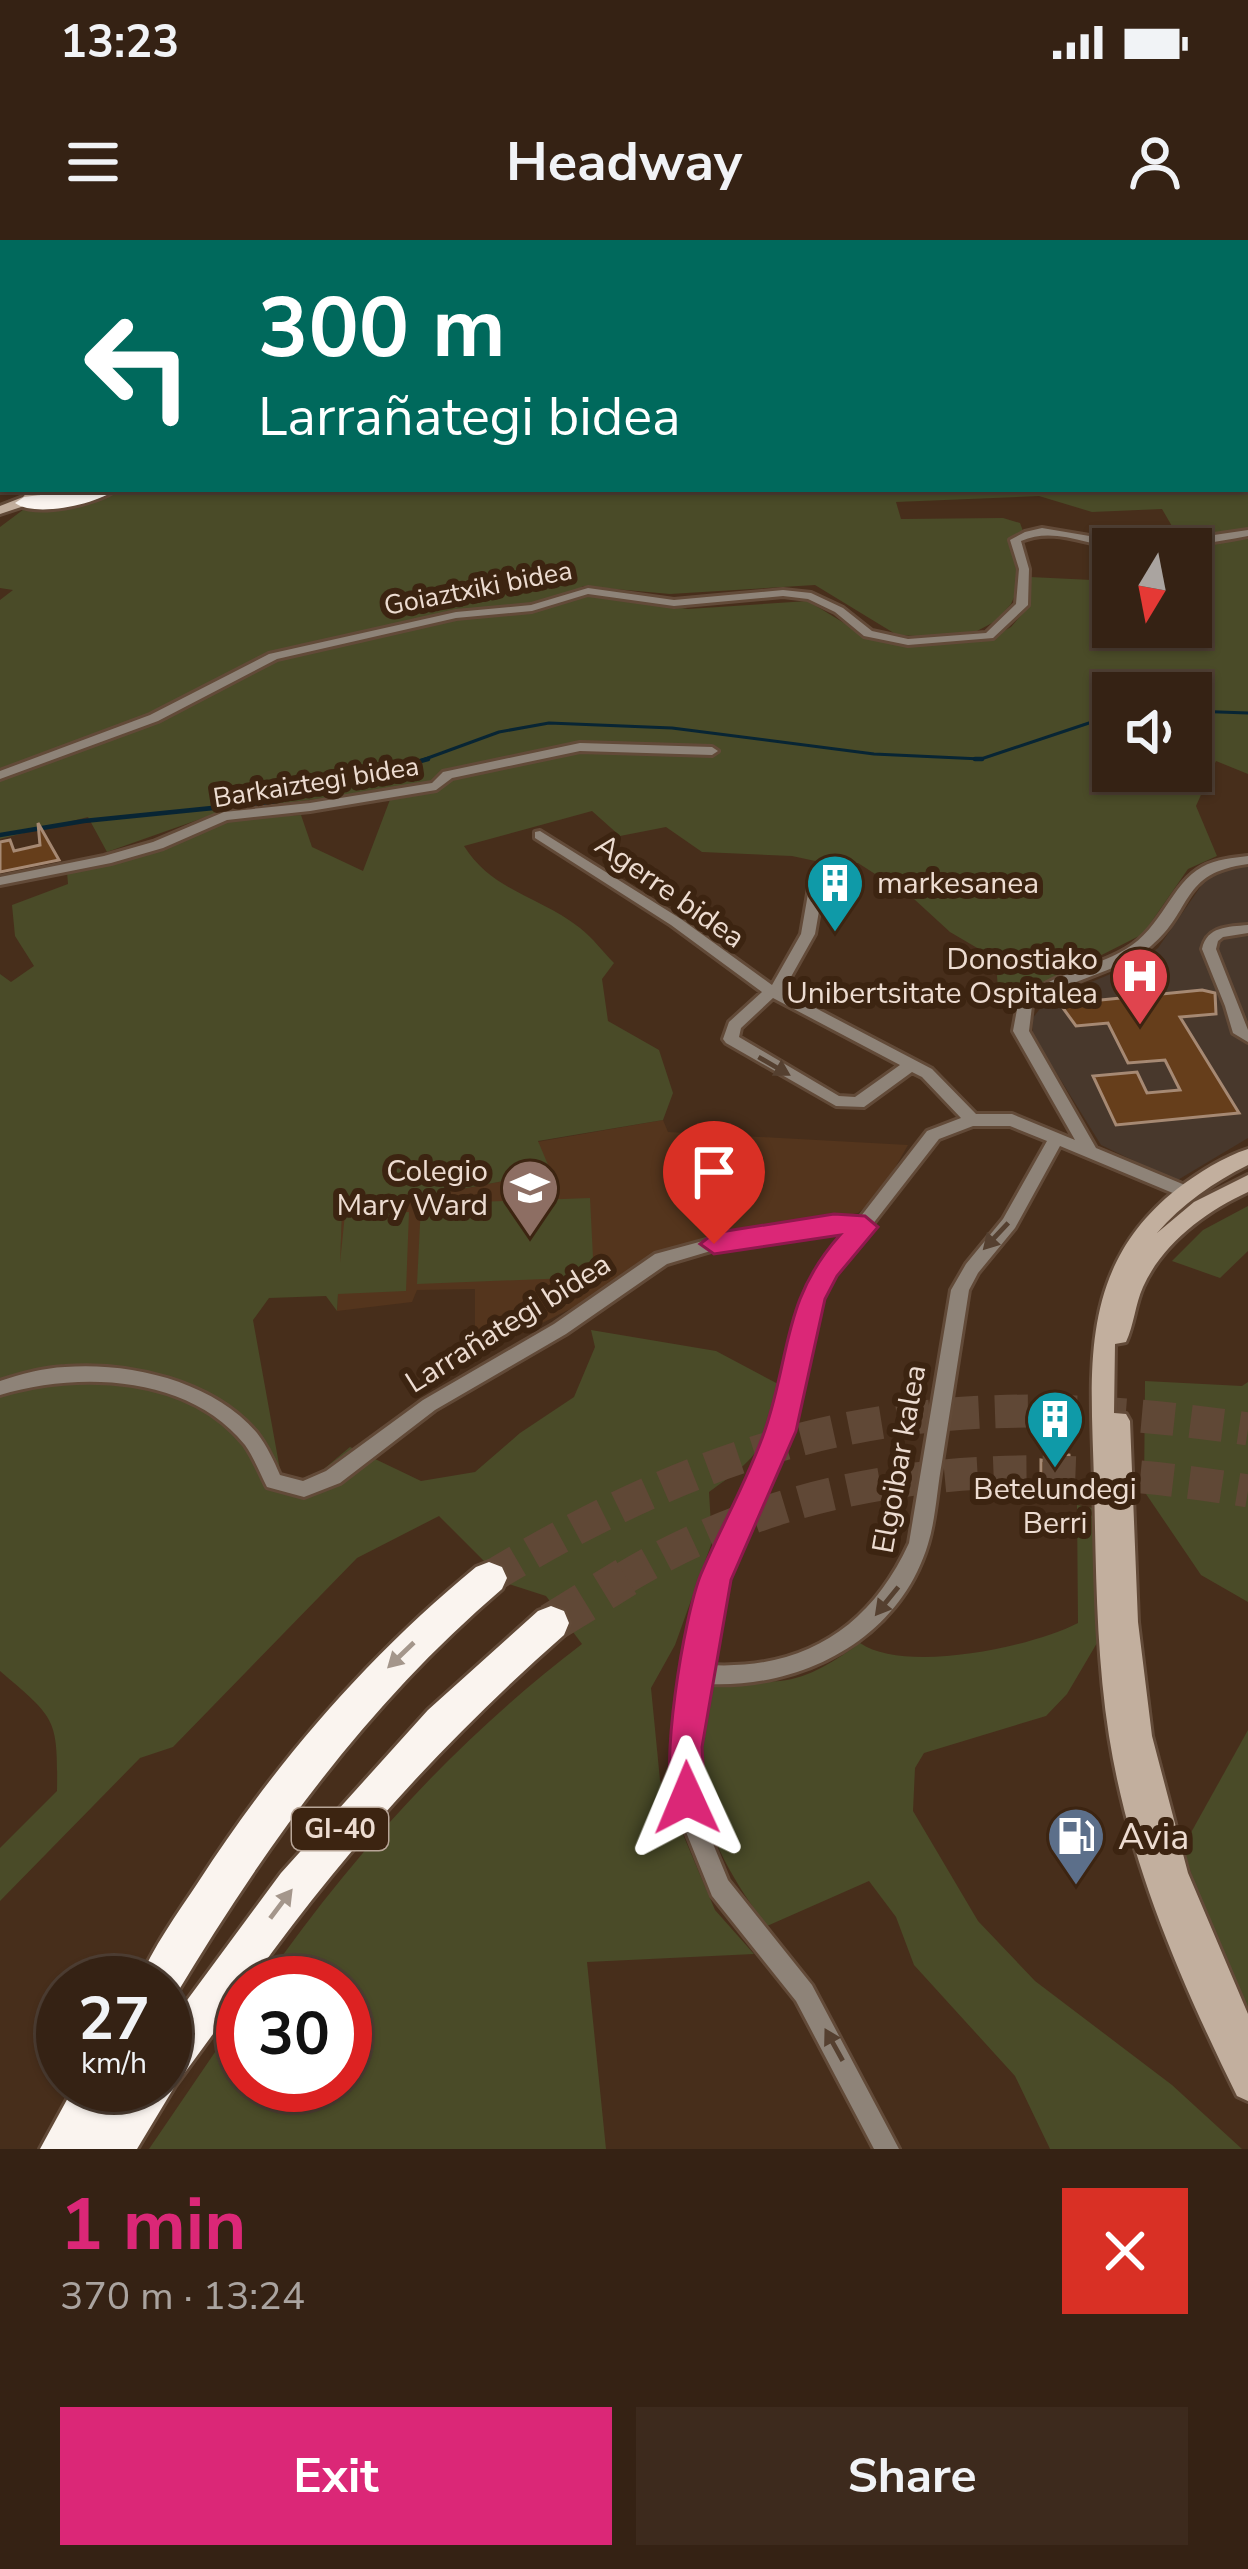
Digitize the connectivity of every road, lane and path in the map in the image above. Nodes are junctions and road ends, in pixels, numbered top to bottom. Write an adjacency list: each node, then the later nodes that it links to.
1 (85, 492): 2 (highway)
2 (24, 500)
3 (1248, 533): 5 (street, Goiaztxiki bidea)
4 (712, 752): 8 (street, Barkaiztegi bidea)
5 (0, 775)
6 (540, 835): 11 (street, Agerre bidea)
7 (1248, 860): 16 (street)
8 (0, 880)
9 (816, 887): 11 (street)
10 (1248, 929): 12 (street)
11 (774, 990): 13 (street, Agerre bidea); 13 (street, one-way to 13)
12 (1245, 1035)
13 (912, 1064): 14 (street, Agerre bidea)
14 (973, 1120): 15 (street); 20 (street)
15 (1058, 1138): 16 (street); 25 (street, Elgoibar kalea, one-way to 25)
16 (1089, 1150): 19 (street)
17 (1244, 1158): 18 (main road); 19 (main road)
18 (1239, 1186): 19 (main road); 21 (main road)
19 (1186, 1192): 21 (main road); 29 (main road)
20 (865, 1227): 22 (street, Larrañategi bidea); 25 (street)
21 (1160, 1242): 28 (main road)
22 (0, 1388)
23 (489, 1578): 26 (highway, GI-40, one-way to 26)
24 (551, 1623): 27 (highway, GI-40, one-way to 24)
25 (696, 1674): 34 (street, one-way to 25)
26 (177, 1956)
27 (192, 2030)
28 (1248, 2047)
29 (1248, 2084)
30 (85, 2112): 32 (highway)
31 (135, 2112): 33 (highway)
32 (64, 2149)
33 (111, 2149)
34 (887, 2149)

